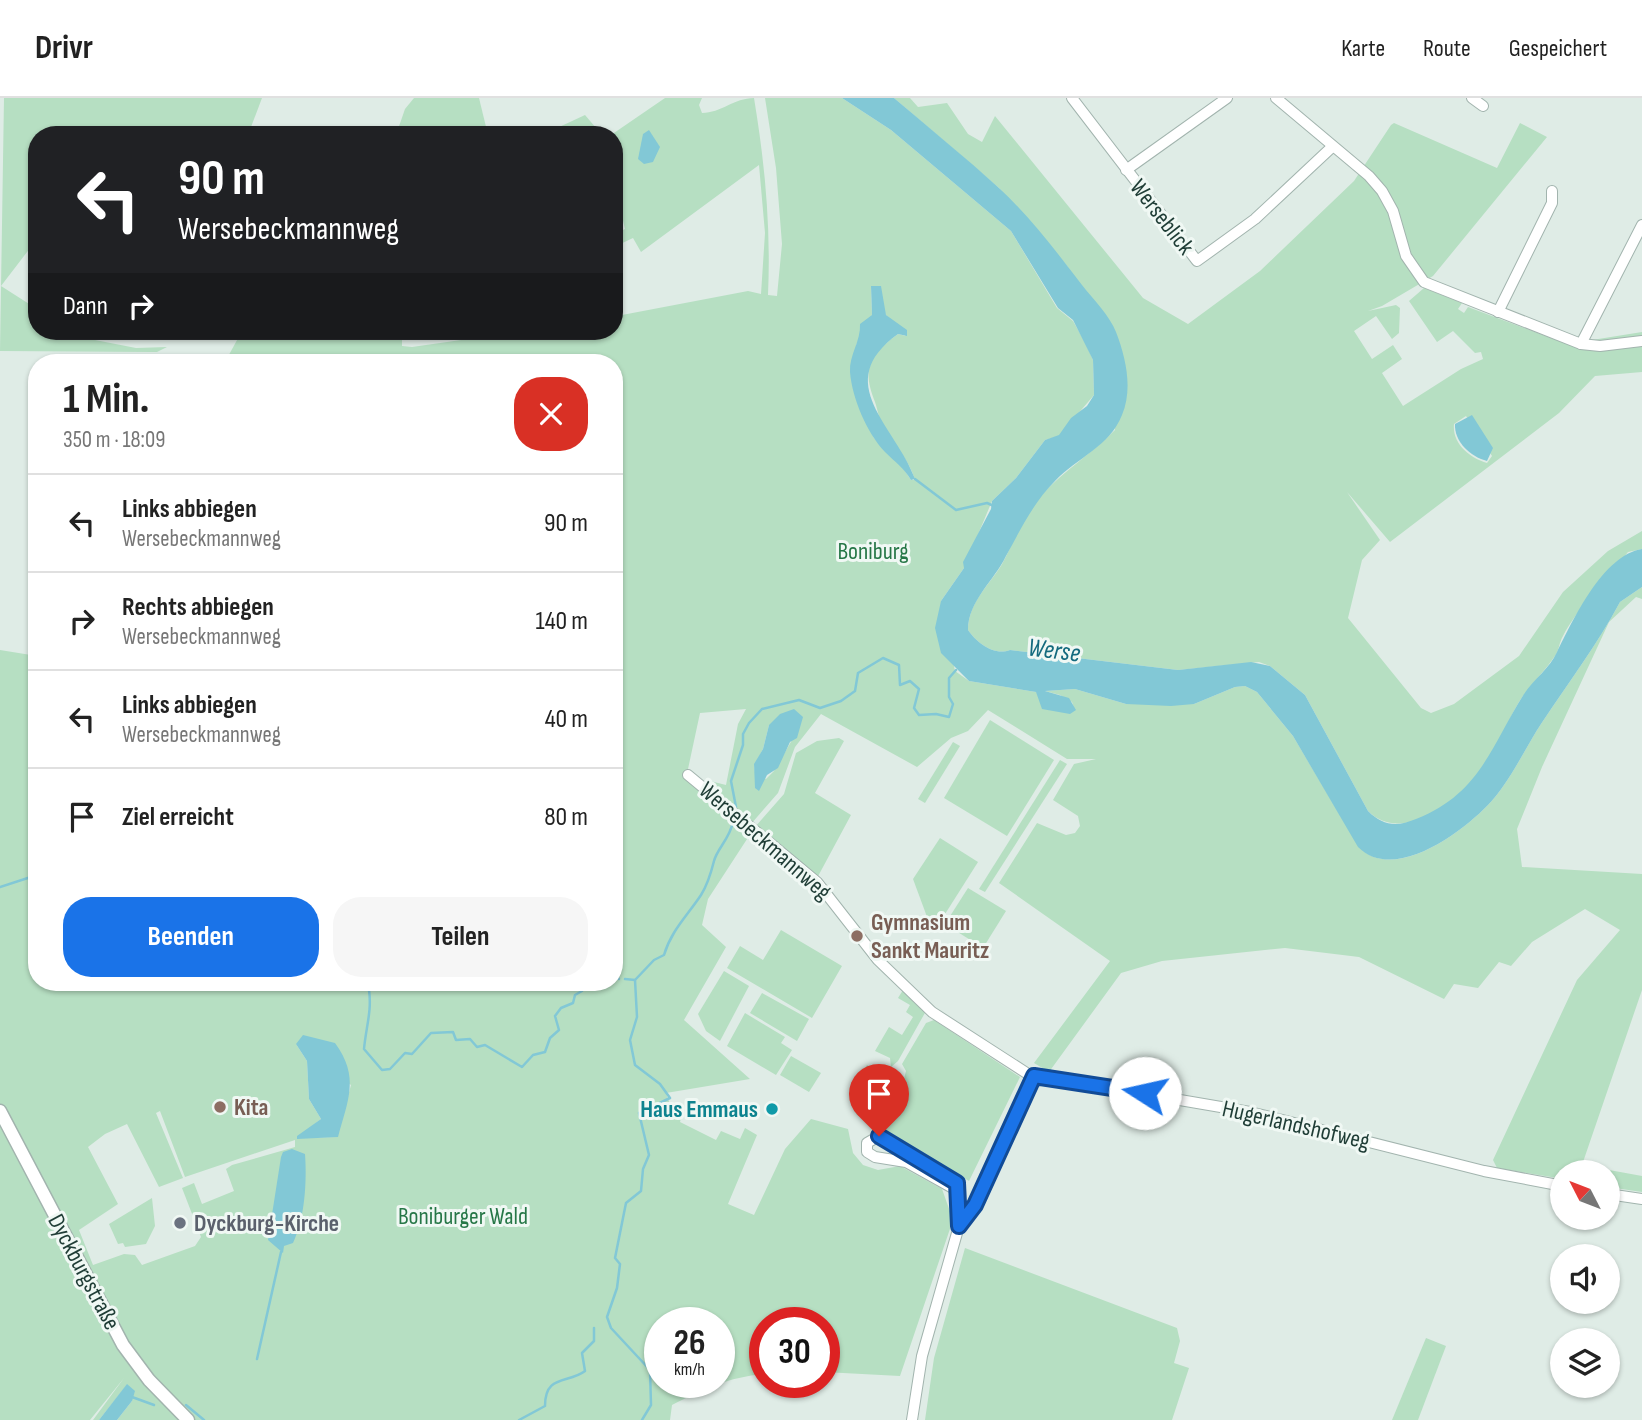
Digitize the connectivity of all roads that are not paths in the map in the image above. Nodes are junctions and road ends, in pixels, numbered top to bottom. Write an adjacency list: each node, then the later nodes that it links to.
1 (1072, 98): 7 (street, Werseblick)
2 (1227, 98): 7 (street)
3 (1276, 98): 6 (street)
4 (1472, 98): 5 (street)
5 (1483, 106)
6 (1332, 147): 7 (street, Werseblick); 10 (street)
7 (1126, 170)
8 (1552, 191): 10 (street)
9 (1642, 225): 12 (street)
10 (1498, 312): 12 (street)
11 (1642, 341): 12 (street)
12 (1581, 344)
13 (688, 775): 14 (street, Wersebeckmannweg)
14 (1031, 1075): 16 (street, Hugerlandshofweg); 20 (street)
15 (0, 1111): 21 (street, Dyckburgstraße)
16 (1550, 1184)
17 (958, 1191): 17 (street); 20 (street)
18 (1620, 1196): 19 (street)
19 (1642, 1199)
20 (959, 1226): 22 (street)
21 (188, 1420)
22 (912, 1420)

